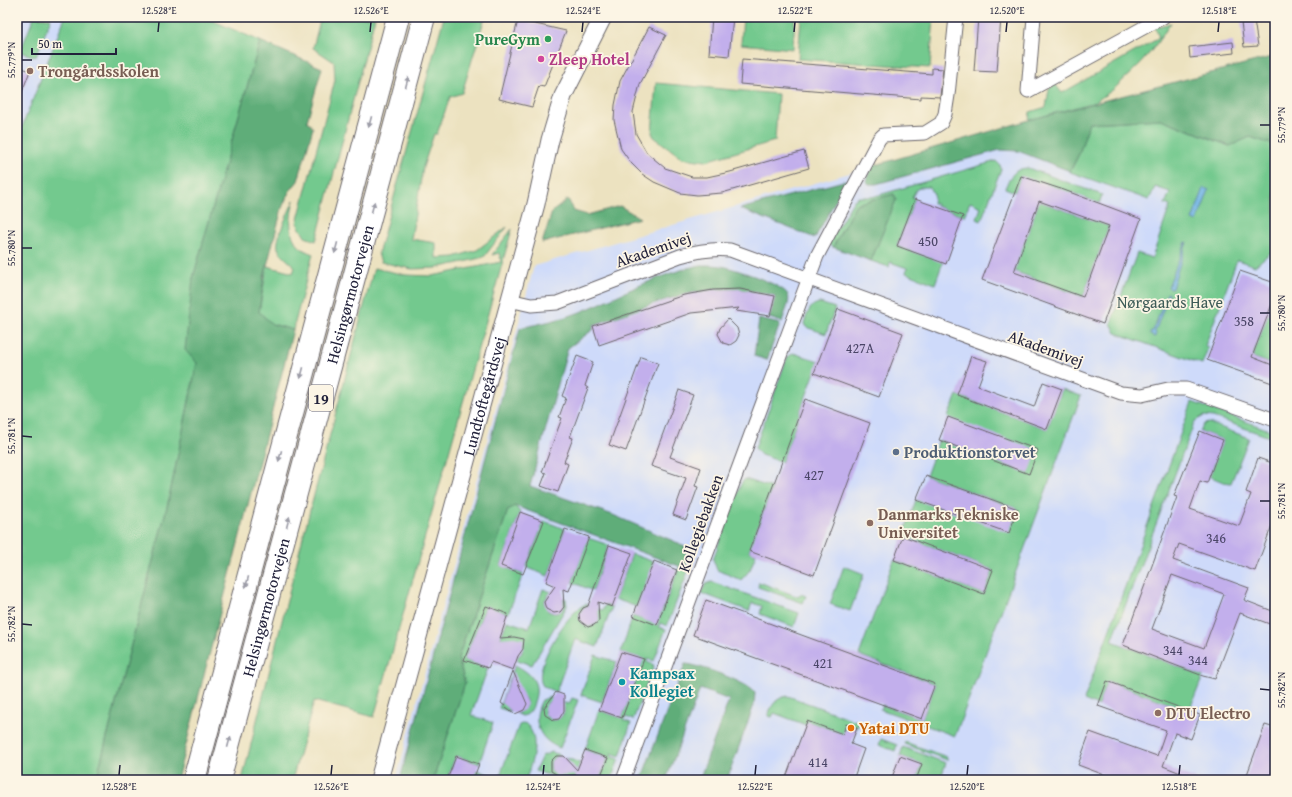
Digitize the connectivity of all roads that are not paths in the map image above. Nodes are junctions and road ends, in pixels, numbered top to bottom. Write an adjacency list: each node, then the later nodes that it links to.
1 (398, 17): 10 (highway, Helsingørmotorvejen / 19, one-way to 10)
2 (424, 17): 11 (highway, Helsingørmotorvejen / 19, one-way to 2)
3 (603, 17): 8 (street, Lundtoftegårdsvej)
4 (956, 17): 7 (street)
5 (1034, 17): 6 (street)
6 (1163, 17)
7 (808, 278): 8 (street, Akademivej); 9 (street, Akademivej); 13 (street, Kollegiebakken)
8 (509, 300): 12 (street, Lundtoftegårdsvej)
9 (1275, 420)
10 (194, 780)
11 (219, 780)
12 (379, 780)
13 (623, 780)

